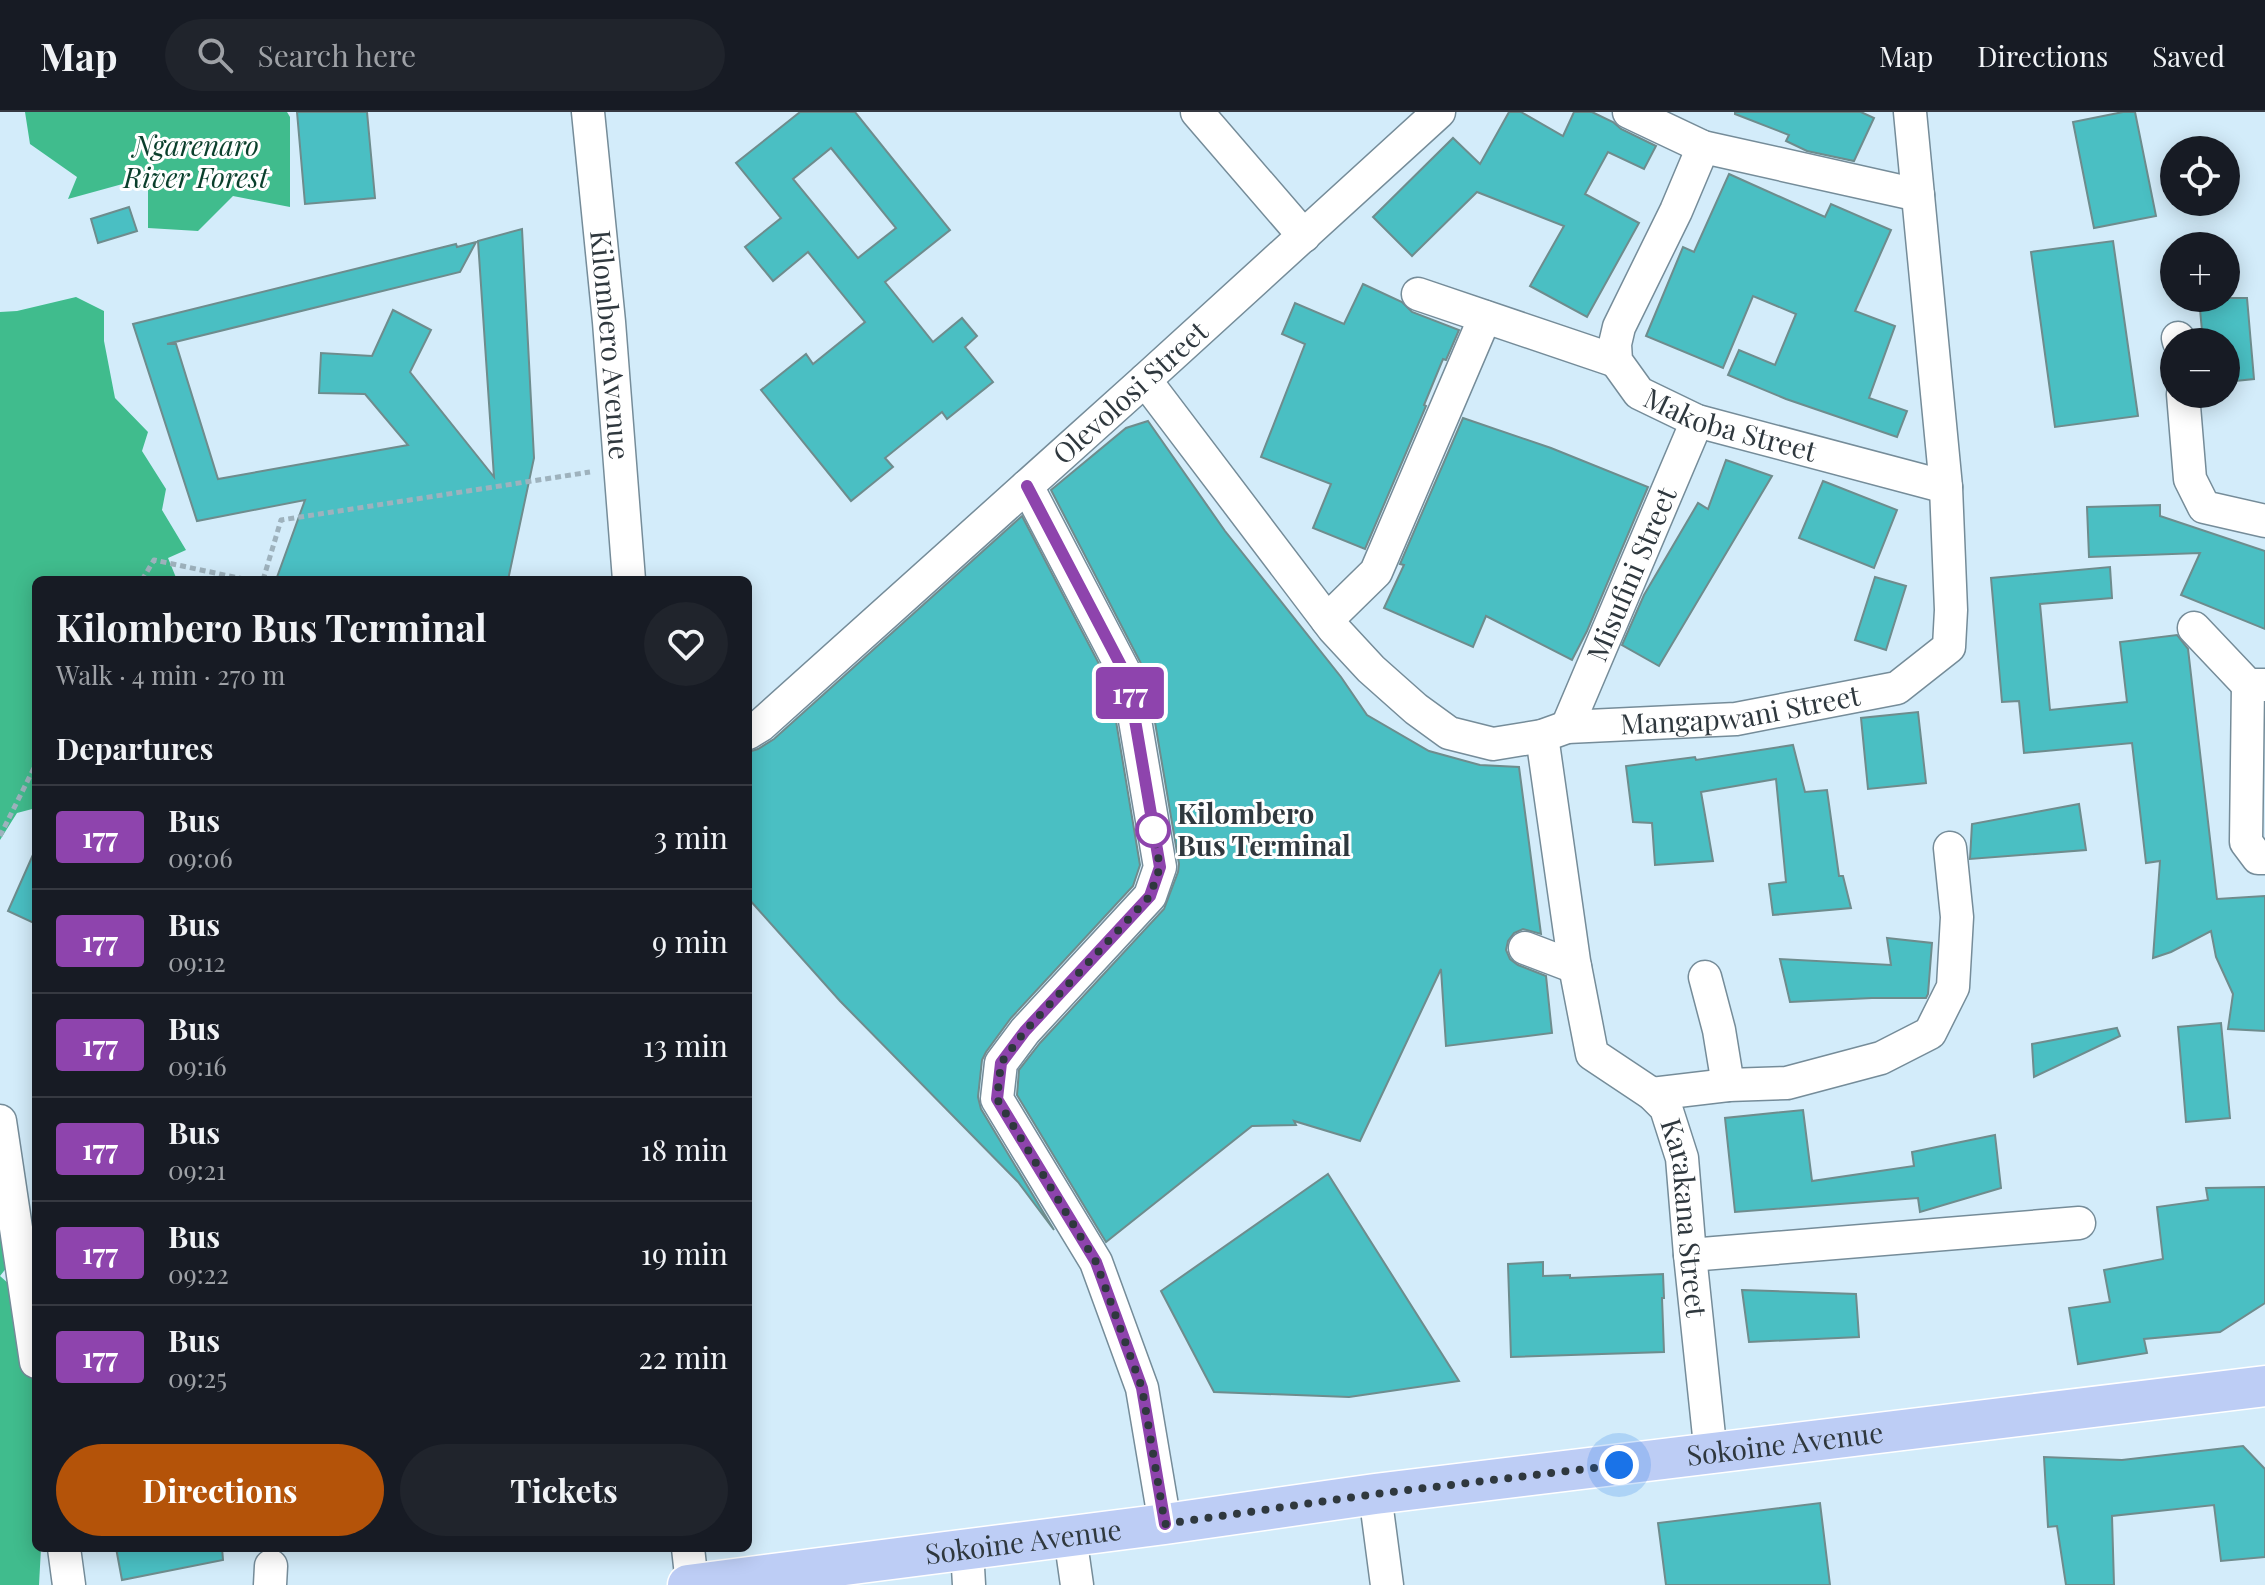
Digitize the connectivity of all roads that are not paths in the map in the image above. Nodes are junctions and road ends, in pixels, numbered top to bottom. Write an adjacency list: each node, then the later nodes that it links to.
1 (588, 112): 18 (street, Kilombero Avenue)
2 (1197, 112): 8 (street)
3 (1439, 112): 8 (street, Olevolosi Street)
4 (1629, 112): 6 (street)
5 (1910, 112): 7 (street, Mangapwani Street)
6 (1703, 147): 7 (street); 11 (street, Makoba Street)
7 (1918, 195): 16 (street, Mangapwani Street)
8 (1304, 236): 12 (street, Olevolosi Street)
9 (1418, 294): 10 (street)
10 (1485, 317): 11 (street); 19 (street)
11 (1616, 361): 14 (street, Makoba Street)
12 (1145, 380): 15 (street, Olevolosi Street); 19 (street, Mangapwani Street)
13 (2184, 408): 17 (street)
14 (1697, 421): 16 (street, Makoba Street); 23 (street, Misufini Street)
15 (1027, 486): 22 (street, Olevolosi Street); 38 (street)
16 (1946, 487): 23 (street, Mangapwani Street)
17 (2265, 521)
18 (629, 576)
19 (1327, 620): 23 (street, Mangapwani Street)
20 (2194, 628): 21 (street)
21 (2256, 685): 25 (street)
22 (752, 731)
23 (1554, 732): 27 (street, Karakana Street)
24 (1950, 848): 29 (street)
25 (2265, 858)
26 (1525, 948): 27 (street)
27 (1575, 967): 30 (street, Karakana Street)
28 (1705, 977): 29 (street)
29 (1728, 1085): 30 (street)
30 (1652, 1094): 33 (street, Karakana Street)
31 (0, 1121): 34 (street)
32 (2079, 1223): 33 (street)
33 (1690, 1255): 36 (street, Karakana Street)
34 (32, 1335)
35 (2265, 1386): 36 (main road, Sokoine Avenue)
36 (1711, 1455): 37 (main road, Sokoine Avenue)
37 (1375, 1494): 38 (main road, Sokoine Avenue); 46 (street)
38 (1165, 1524): 39 (main road, Sokoine Avenue)
39 (1070, 1536): 42 (main road, Sokoine Avenue); 45 (street)
40 (65, 1552): 43 (street)
41 (688, 1552): 44 (street)
42 (968, 1567): 44 (main road, Sokoine Avenue)
43 (69, 1585)
44 (690, 1585)
45 (1077, 1585)
46 (1387, 1585)

